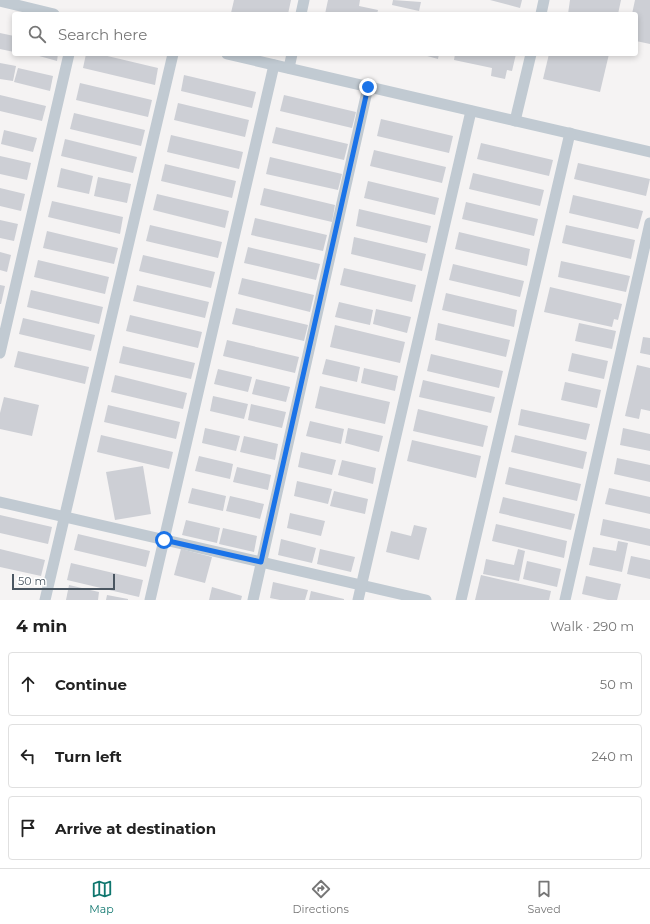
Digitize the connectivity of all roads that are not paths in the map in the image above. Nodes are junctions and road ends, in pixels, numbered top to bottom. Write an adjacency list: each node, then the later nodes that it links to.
1 (304, 0): 5 (street)
2 (544, 0): 6 (street)
3 (0, 1): 4 (street)
4 (46, 12)
5 (301, 12)
6 (541, 12)
7 (69, 56): 20 (street)
8 (173, 56): 22 (street)
9 (236, 56): 12 (street)
10 (292, 56): 13 (street)
11 (531, 56): 16 (street)
12 (274, 65): 13 (street); 23 (street)
13 (289, 68): 14 (street)
14 (368, 87): 15 (street); 24 (street)
15 (471, 111): 16 (street); 25 (street)
16 (515, 121): 17 (street)
17 (570, 133): 18 (street); 31 (street)
18 (650, 152)
19 (650, 223): 32 (street)
20 (0, 353)
21 (0, 502): 22 (street)
22 (65, 517): 23 (street); 26 (street)
23 (164, 540): 24 (street); 27 (street)
24 (261, 562): 25 (street); 28 (street)
25 (361, 585): 29 (street); 30 (street)
26 (45, 600)
27 (150, 600)
28 (253, 600)
29 (358, 600)
30 (426, 600)
31 (461, 600)
32 (565, 600)

